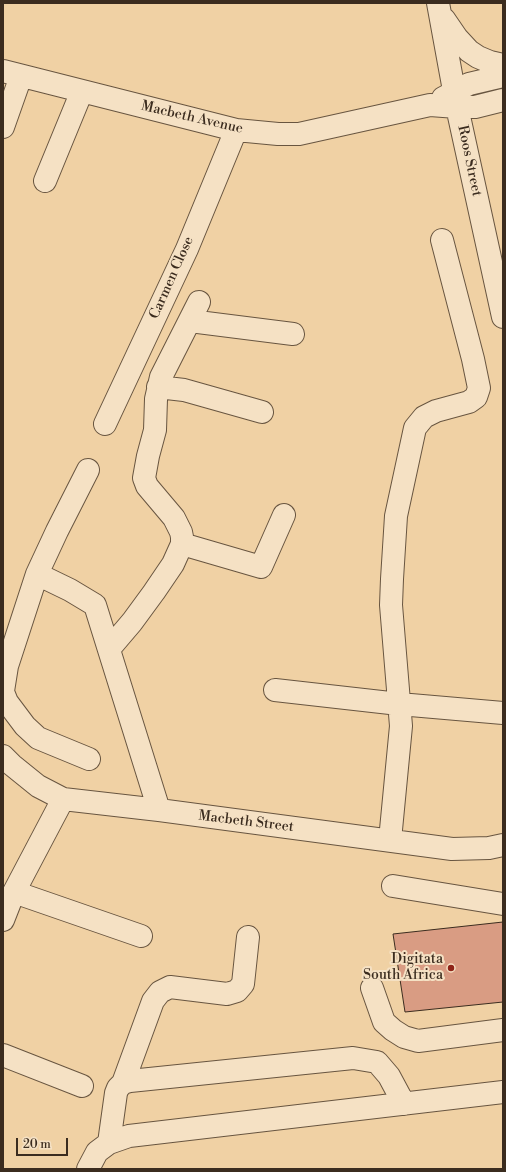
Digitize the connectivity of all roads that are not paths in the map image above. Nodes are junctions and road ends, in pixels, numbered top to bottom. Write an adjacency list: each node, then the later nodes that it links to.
1 (440, 9): 2 (street); 6 (street, Roos Street)
2 (503, 64)
3 (12, 73): 5 (street, Macbeth Avenue); 8 (street)
4 (503, 76): 6 (street)
5 (82, 91): 9 (street, Macbeth Avenue); 10 (street)
6 (456, 99): 7 (street, Macbeth Avenue); 9 (street, Macbeth Avenue); 12 (street, Roos Street)
7 (503, 100)
8 (3, 127)
9 (236, 130): 16 (street, Carmen Close)
10 (46, 181)
11 (442, 240): 26 (street)
12 (503, 317)
13 (293, 334): 14 (street)
14 (158, 387): 15 (street); 19 (street)
15 (262, 412)
16 (105, 424)
17 (88, 470): 20 (street)
18 (284, 516): 19 (street)
19 (182, 544): 22 (street)
20 (37, 574): 21 (street); 25 (street)
21 (95, 605): 22 (street); 23 (street)
22 (132, 622): 23 (street)
23 (109, 648): 31 (street)
24 (275, 690): 26 (street)
25 (3, 691): 29 (street)
26 (399, 704): 27 (street); 32 (street)
27 (503, 713)
28 (3, 756): 30 (street, Macbeth Street)
29 (89, 759)
30 (63, 799): 31 (street, Macbeth Street); 35 (street)
31 (159, 810): 32 (street, Macbeth Street)
32 (390, 840): 33 (street, Macbeth Street)
33 (503, 845)
34 (393, 886): 36 (street)
35 (14, 892): 37 (street); 38 (street)
36 (503, 904)
37 (3, 920)
38 (141, 936)
39 (248, 937): 43 (street)
40 (372, 988): 41 (street)
41 (503, 1030)
42 (3, 1054): 44 (street)
43 (123, 1083): 46 (street); 47 (street)
44 (82, 1086)
45 (503, 1092): 46 (street)
46 (404, 1104): 47 (street)
47 (109, 1143): 48 (street)
48 (88, 1169)

